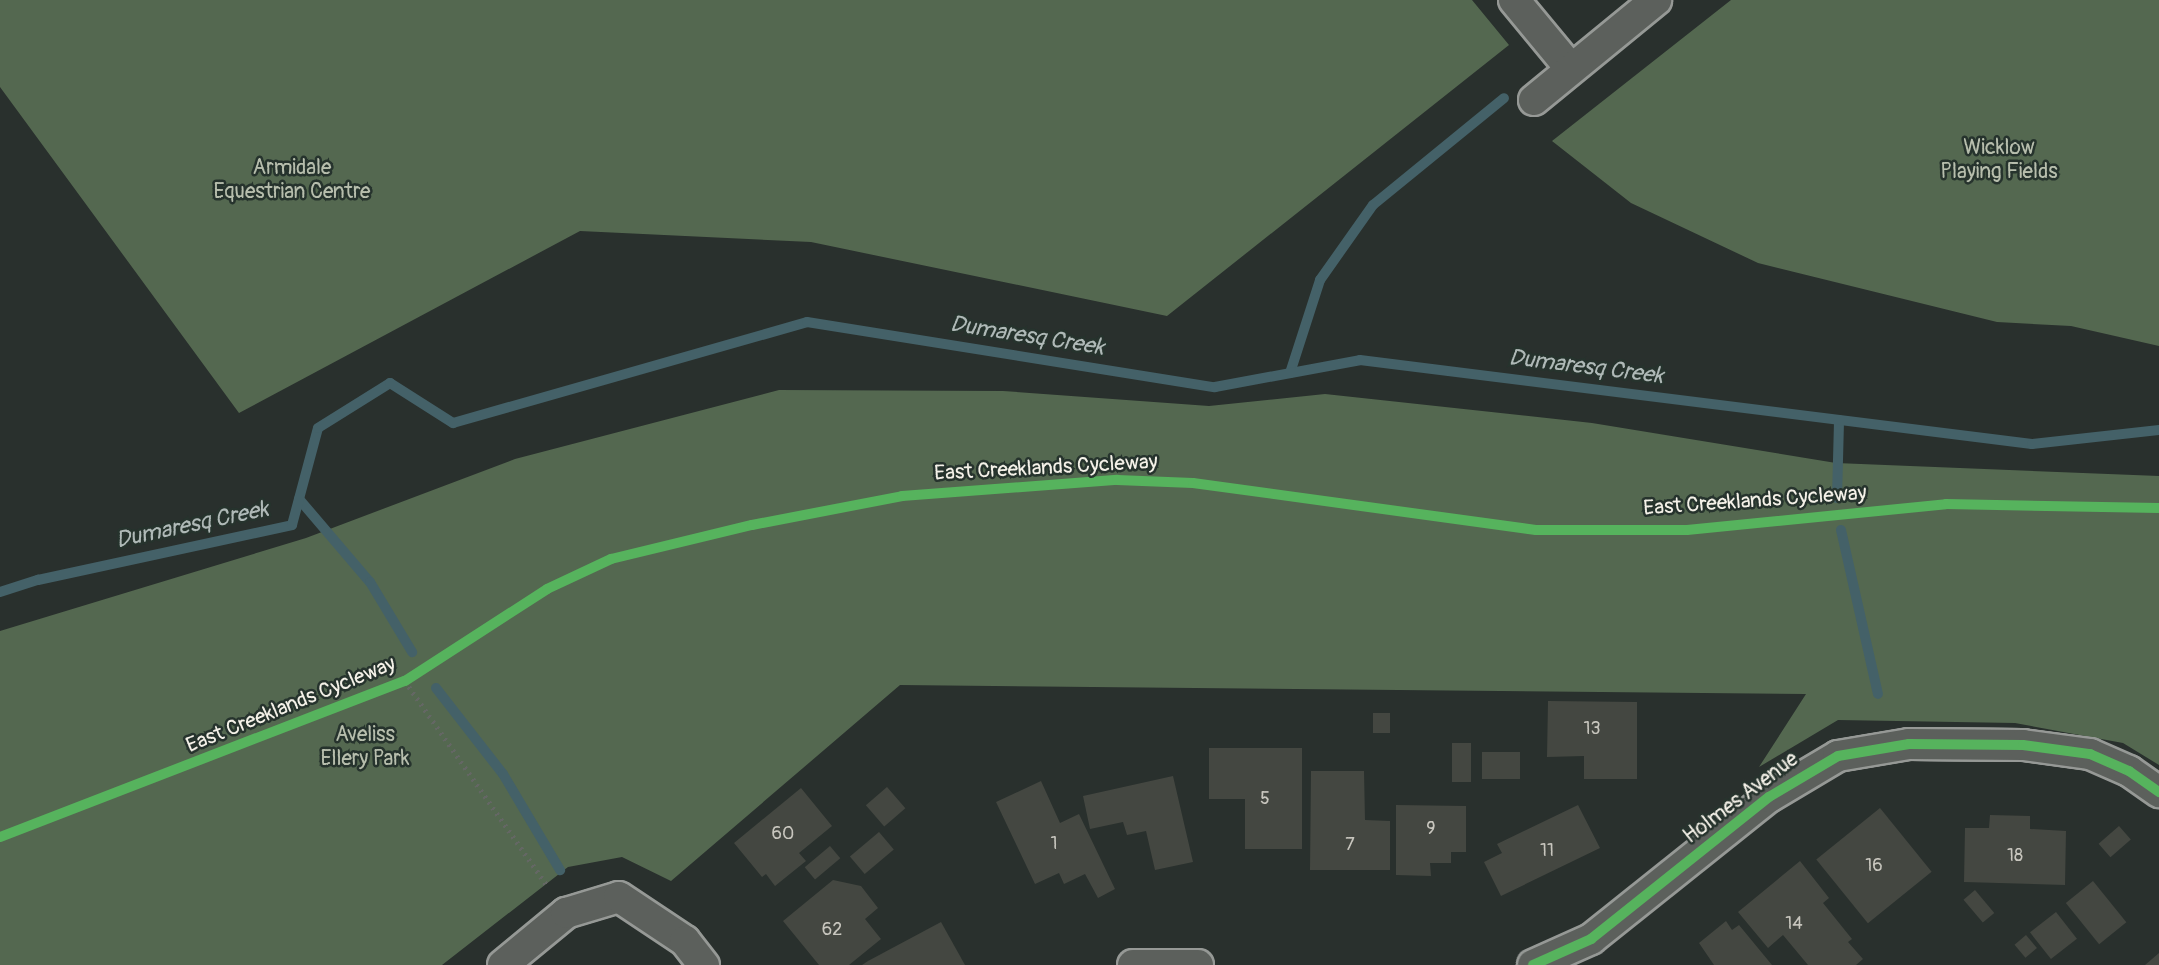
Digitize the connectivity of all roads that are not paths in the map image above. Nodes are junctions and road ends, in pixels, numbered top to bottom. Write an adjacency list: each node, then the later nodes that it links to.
1 (1514, 0): 3 (street)
2 (1656, 0): 3 (street)
3 (1571, 69): 4 (street)
4 (1534, 100)
5 (2159, 792): 10 (street, Holmes Avenue)
6 (503, 965): 7 (street)
7 (704, 965)
8 (1133, 965): 9 (street)
9 (1198, 965)
10 (1533, 965)

